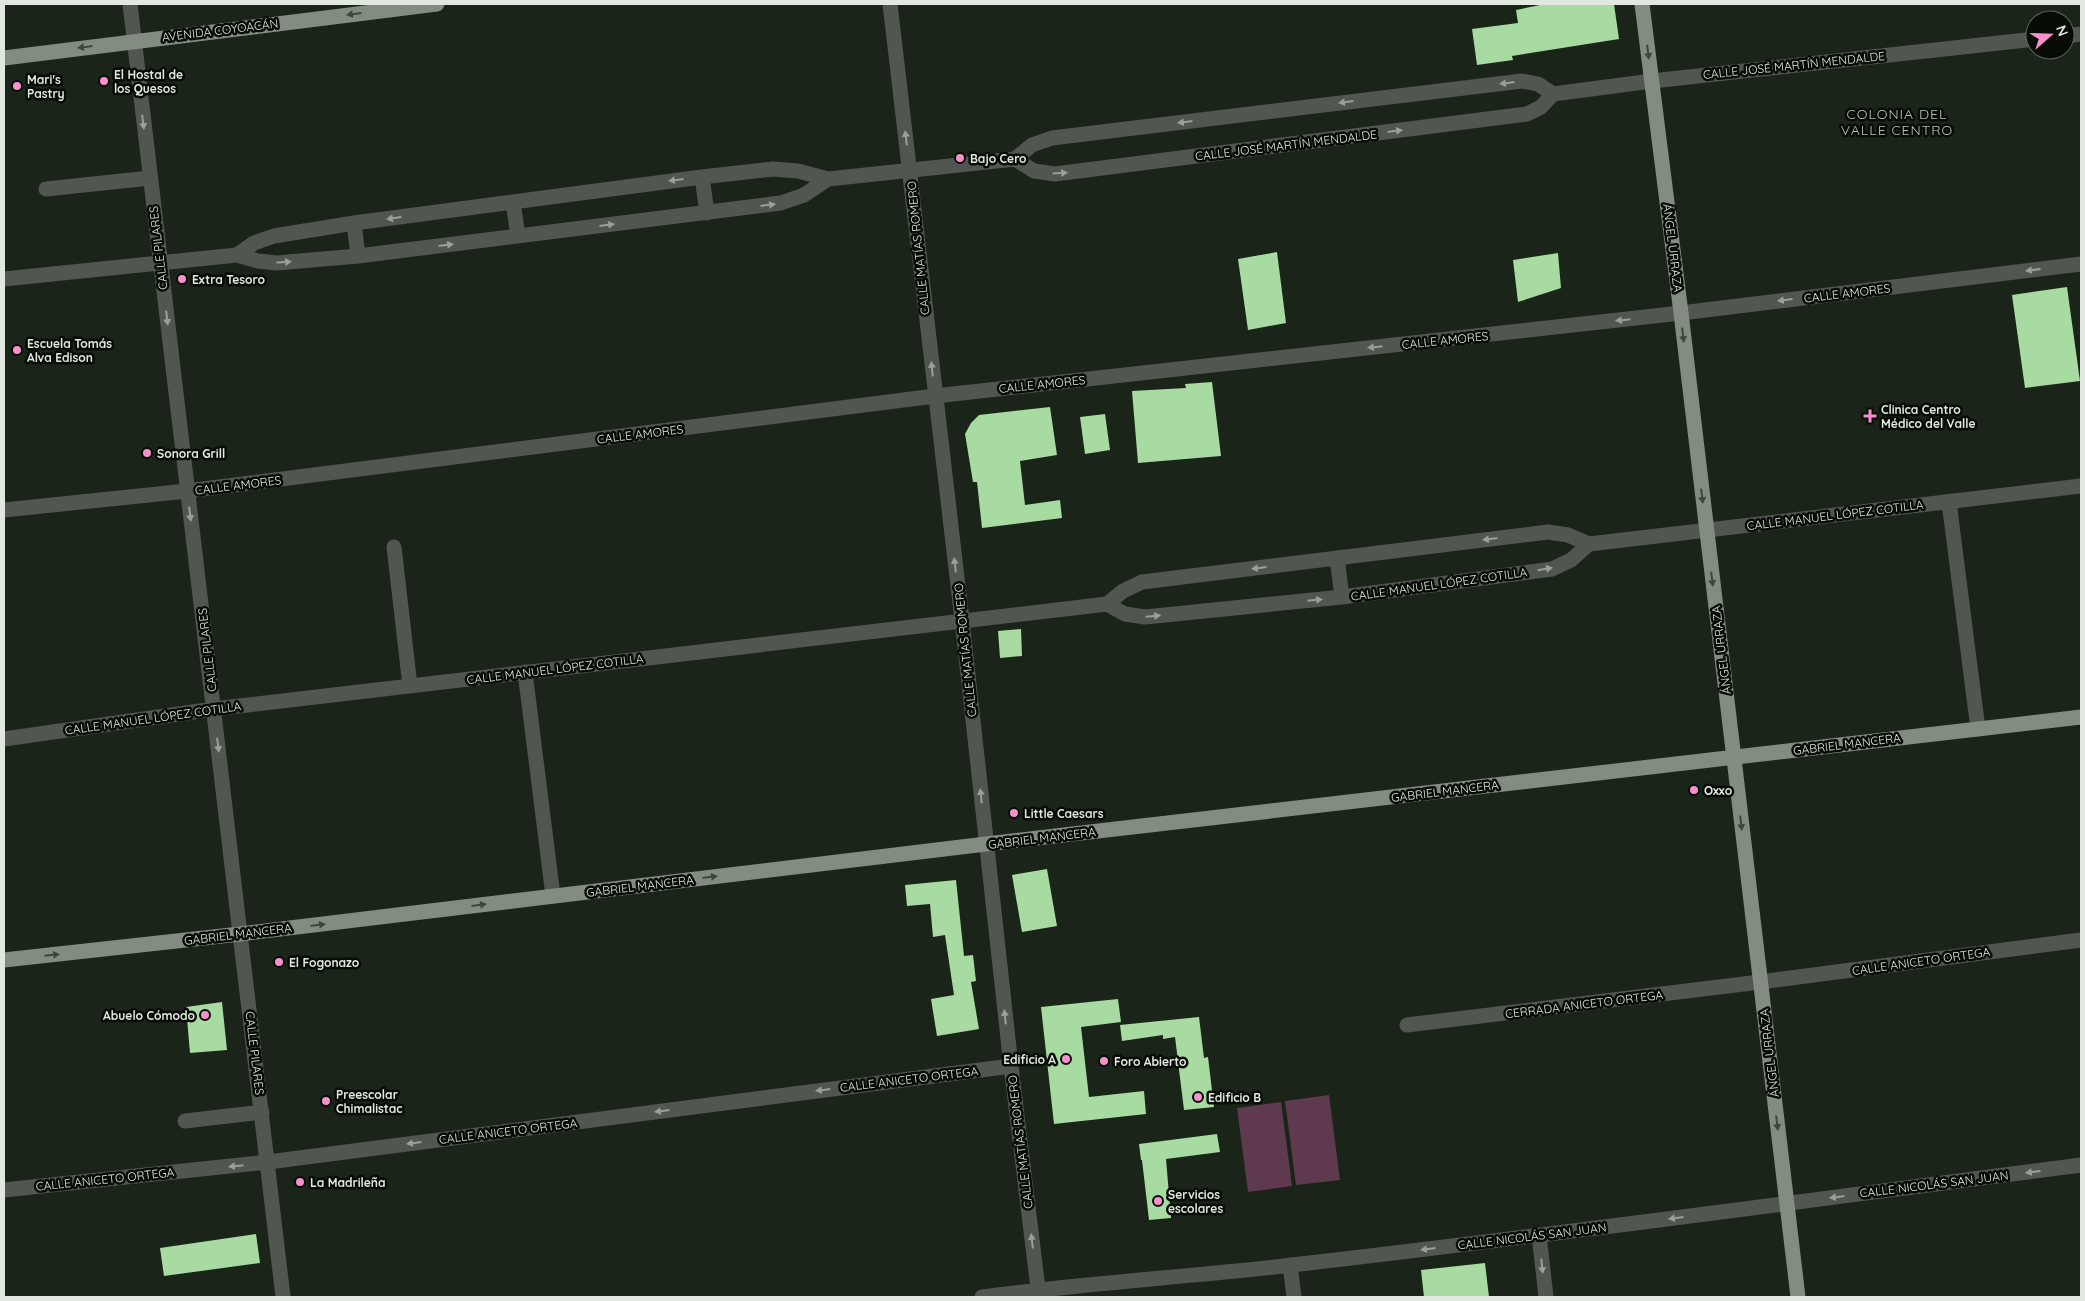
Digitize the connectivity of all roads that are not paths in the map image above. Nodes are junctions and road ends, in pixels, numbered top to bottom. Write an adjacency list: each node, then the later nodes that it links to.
1 (130, 4): 6 (street, CALLE PILARES)
2 (437, 4): 6 (main road, AVENIDA COYOACÁN, one-way to 6)
3 (890, 4): 11 (street, CALLE MATÍAS ROMERO, one-way to 3)
4 (1642, 4): 8 (main road, ÁNGEL URRAZA, one-way to 8)
5 (2025, 40): 8 (street, CALLE JOSÉ MARTÍN MENDALDE)
6 (134, 41): 7 (main road, AVENIDA COYOACÁN, one-way to 7); 13 (street, CALLE PILARES, one-way to 13)
7 (4, 56)
8 (1652, 81): 9 (street, CALLE JOSÉ MARTÍN MENDALDE); 25 (main road, ÁNGEL URRAZA)
9 (1553, 94): 10 (street, one-way to 10); 10 (street, CALLE JOSÉ MARTÍN MENDALDE, one-way to 9)
10 (1015, 159): 11 (street)
11 (910, 171): 14 (street); 26 (street, CALLE MATÍAS ROMERO, one-way to 11)
12 (702, 177): 14 (street); 16 (street, one-way to 16); 17 (street)
13 (150, 178): 15 (street); 22 (street, CALLE PILARES)
14 (828, 179): 17 (street, one-way to 14)
15 (46, 189)
16 (513, 202): 18 (street, one-way to 18); 19 (street)
17 (707, 213): 19 (street, one-way to 17)
18 (354, 223): 20 (street); 21 (street)
19 (518, 236): 21 (street, one-way to 19)
20 (236, 255): 21 (street, one-way to 21); 22 (street)
21 (358, 256)
22 (160, 262): 24 (street); 28 (street, CALLE PILARES, one-way to 28)
23 (2081, 264): 25 (street, CALLE AMORES, one-way to 25)
24 (4, 279)
25 (1681, 313): 26 (street, CALLE AMORES, one-way to 26); 31 (main road, ÁNGEL URRAZA, one-way to 31)
26 (935, 396): 28 (street, CALLE AMORES); 37 (street, CALLE MATÍAS ROMERO, one-way to 26)
27 (2081, 486): 29 (street, CALLE MANUEL LÓPEZ COTILLA)
28 (187, 491): 30 (street, CALLE AMORES); 40 (street, CALLE PILARES, one-way to 40)
29 (1949, 502): 31 (street, CALLE MANUEL LÓPEZ COTILLA); 42 (street)
30 (4, 510)
31 (1706, 531): 32 (street, CALLE MANUEL LÓPEZ COTILLA); 44 (main road, ÁNGEL URRAZA, one-way to 44)
32 (1588, 544): 34 (street, CALLE MANUEL LÓPEZ COTILLA, one-way to 34); 35 (street, CALLE MANUEL LÓPEZ COTILLA, one-way to 32)
33 (394, 546): 39 (street)
34 (1337, 558): 35 (street, CALLE MANUEL LÓPEZ COTILLA); 36 (street, CALLE MANUEL LÓPEZ COTILLA, one-way to 36)
35 (1342, 597): 36 (street, CALLE MANUEL LÓPEZ COTILLA, one-way to 35)
36 (1107, 604): 37 (street, CALLE MANUEL LÓPEZ COTILLA)
37 (962, 620): 38 (street, CALLE MANUEL LÓPEZ COTILLA); 45 (street, CALLE MATÍAS ROMERO, one-way to 37)
38 (525, 672): 39 (street, CALLE MANUEL LÓPEZ COTILLA); 46 (street)
39 (410, 686): 40 (street, CALLE MANUEL LÓPEZ COTILLA)
40 (214, 709): 43 (street, CALLE MANUEL LÓPEZ COTILLA); 47 (street, CALLE PILARES, one-way to 47)
41 (2081, 717): 42 (main road, GABRIEL MANCERA)
42 (1978, 729): 44 (main road, GABRIEL MANCERA)
43 (4, 739)
44 (1733, 757): 45 (main road, GABRIEL MANCERA); 50 (main road, ÁNGEL URRAZA, one-way to 50)
45 (986, 844): 46 (main road, GABRIEL MANCERA, one-way to 45); 52 (street, CALLE MATÍAS ROMERO, one-way to 45)
46 (553, 896): 47 (main road, GABRIEL MANCERA, one-way to 46)
47 (240, 934): 49 (main road, GABRIEL MANCERA, one-way to 47); 53 (street, CALLE PILARES)
48 (2081, 940): 50 (street, CALLE ANICETO ORTEGA)
49 (4, 960)
50 (1760, 982): 51 (street, CERRADA ANICETO ORTEGA); 58 (main road, ÁNGEL URRAZA, one-way to 58)
51 (1407, 1025)
52 (1010, 1066): 55 (street, CALLE ANICETO ORTEGA, one-way to 55); 61 (street, CALLE MATÍAS ROMERO, one-way to 52)
53 (262, 1112): 54 (street); 55 (street, CALLE PILARES)
54 (185, 1121)
55 (268, 1162): 57 (street, CALLE ANICETO ORTEGA, one-way to 57); 62 (street, CALLE PILARES)
56 (2081, 1165): 58 (street, CALLE NICOLÁS SAN JUAN, one-way to 58)
57 (4, 1190)
58 (1787, 1204): 59 (street, CALLE NICOLÁS SAN JUAN, one-way to 59); 66 (main road, ÁNGEL URRAZA)
59 (1539, 1236): 60 (street, CALLE NICOLÁS SAN JUAN, one-way to 60); 65 (street, one-way to 65)
60 (1290, 1265): 61 (street, CALLE NICOLÁS SAN JUAN); 64 (street)
61 (1038, 1294): 63 (street, CALLE NICOLÁS SAN JUAN)
62 (283, 1297)
63 (982, 1297)
64 (1294, 1297)
65 (1546, 1297)
66 (1798, 1297)

